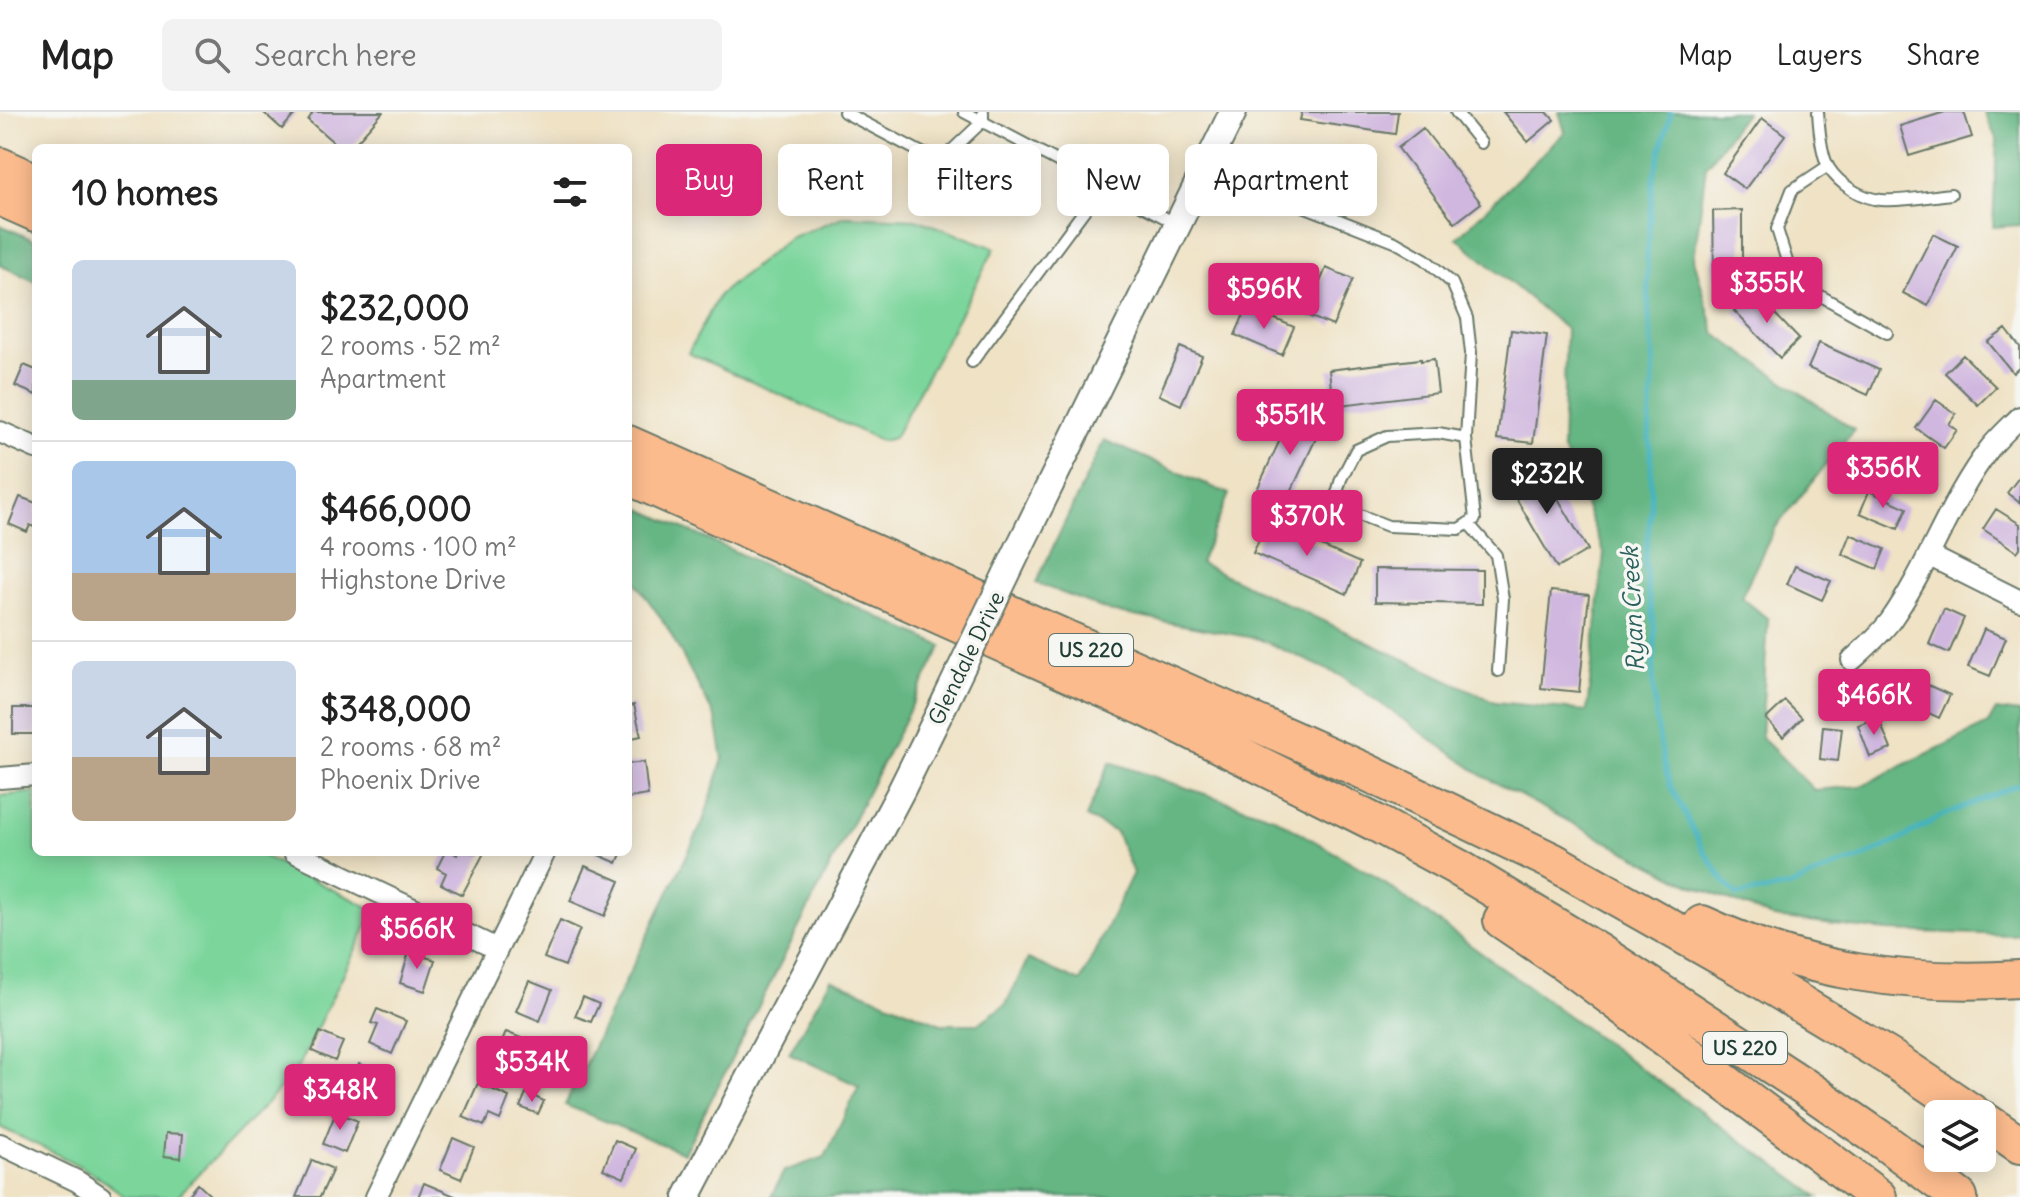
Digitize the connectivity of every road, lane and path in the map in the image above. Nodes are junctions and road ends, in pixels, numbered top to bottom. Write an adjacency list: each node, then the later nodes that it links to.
1 (844, 112): 6 (lane)
2 (964, 112): 6 (lane)
3 (1233, 112): 8 (street, Glendale Drive)
4 (1456, 112): 7 (lane)
5 (1818, 112): 11 (lane)
6 (983, 117): 9 (lane)
7 (1481, 143)
8 (1218, 144)
9 (1057, 159)
10 (0, 166): 12 (highway)
11 (1828, 166): 13 (lane); 21 (lane)
12 (32, 180)
13 (1951, 194)
14 (0, 197): 15 (highway)
15 (32, 211)
16 (1185, 213): 20 (street, Glendale Drive)
17 (1080, 216): 22 (lane)
18 (1162, 216): 20 (lane)
19 (1329, 216): 25 (lane)
20 (1179, 225): 48 (street, Glendale Drive, bridge)
21 (1887, 333)
22 (972, 362)
23 (2020, 417): 30 (street)
24 (0, 432): 26 (street)
25 (1466, 438): 29 (lane); 29 (lane)
26 (32, 446)
27 (632, 446): 39 (highway, US 220)
28 (632, 478): 36 (highway, US 220)
29 (1468, 523): 33 (lane)
30 (1930, 556): 31 (street); 32 (street)
31 (2020, 601)
32 (1852, 660)
33 (1498, 671)
34 (32, 775): 35 (street)
35 (0, 778)
36 (1296, 781): 49 (highway); 50 (highway, US 220)
37 (302, 856): 40 (street)
38 (543, 856): 40 (street)
39 (1552, 861): 41 (highway); 42 (highway, US 220)
40 (497, 949): 47 (street)
41 (2020, 979)
42 (1953, 1100)
43 (1996, 1129): 45 (highway)
44 (0, 1144): 46 (street)
45 (2020, 1145)
46 (101, 1197)
47 (376, 1197)
48 (687, 1197)
49 (1878, 1197)
50 (1959, 1197)

